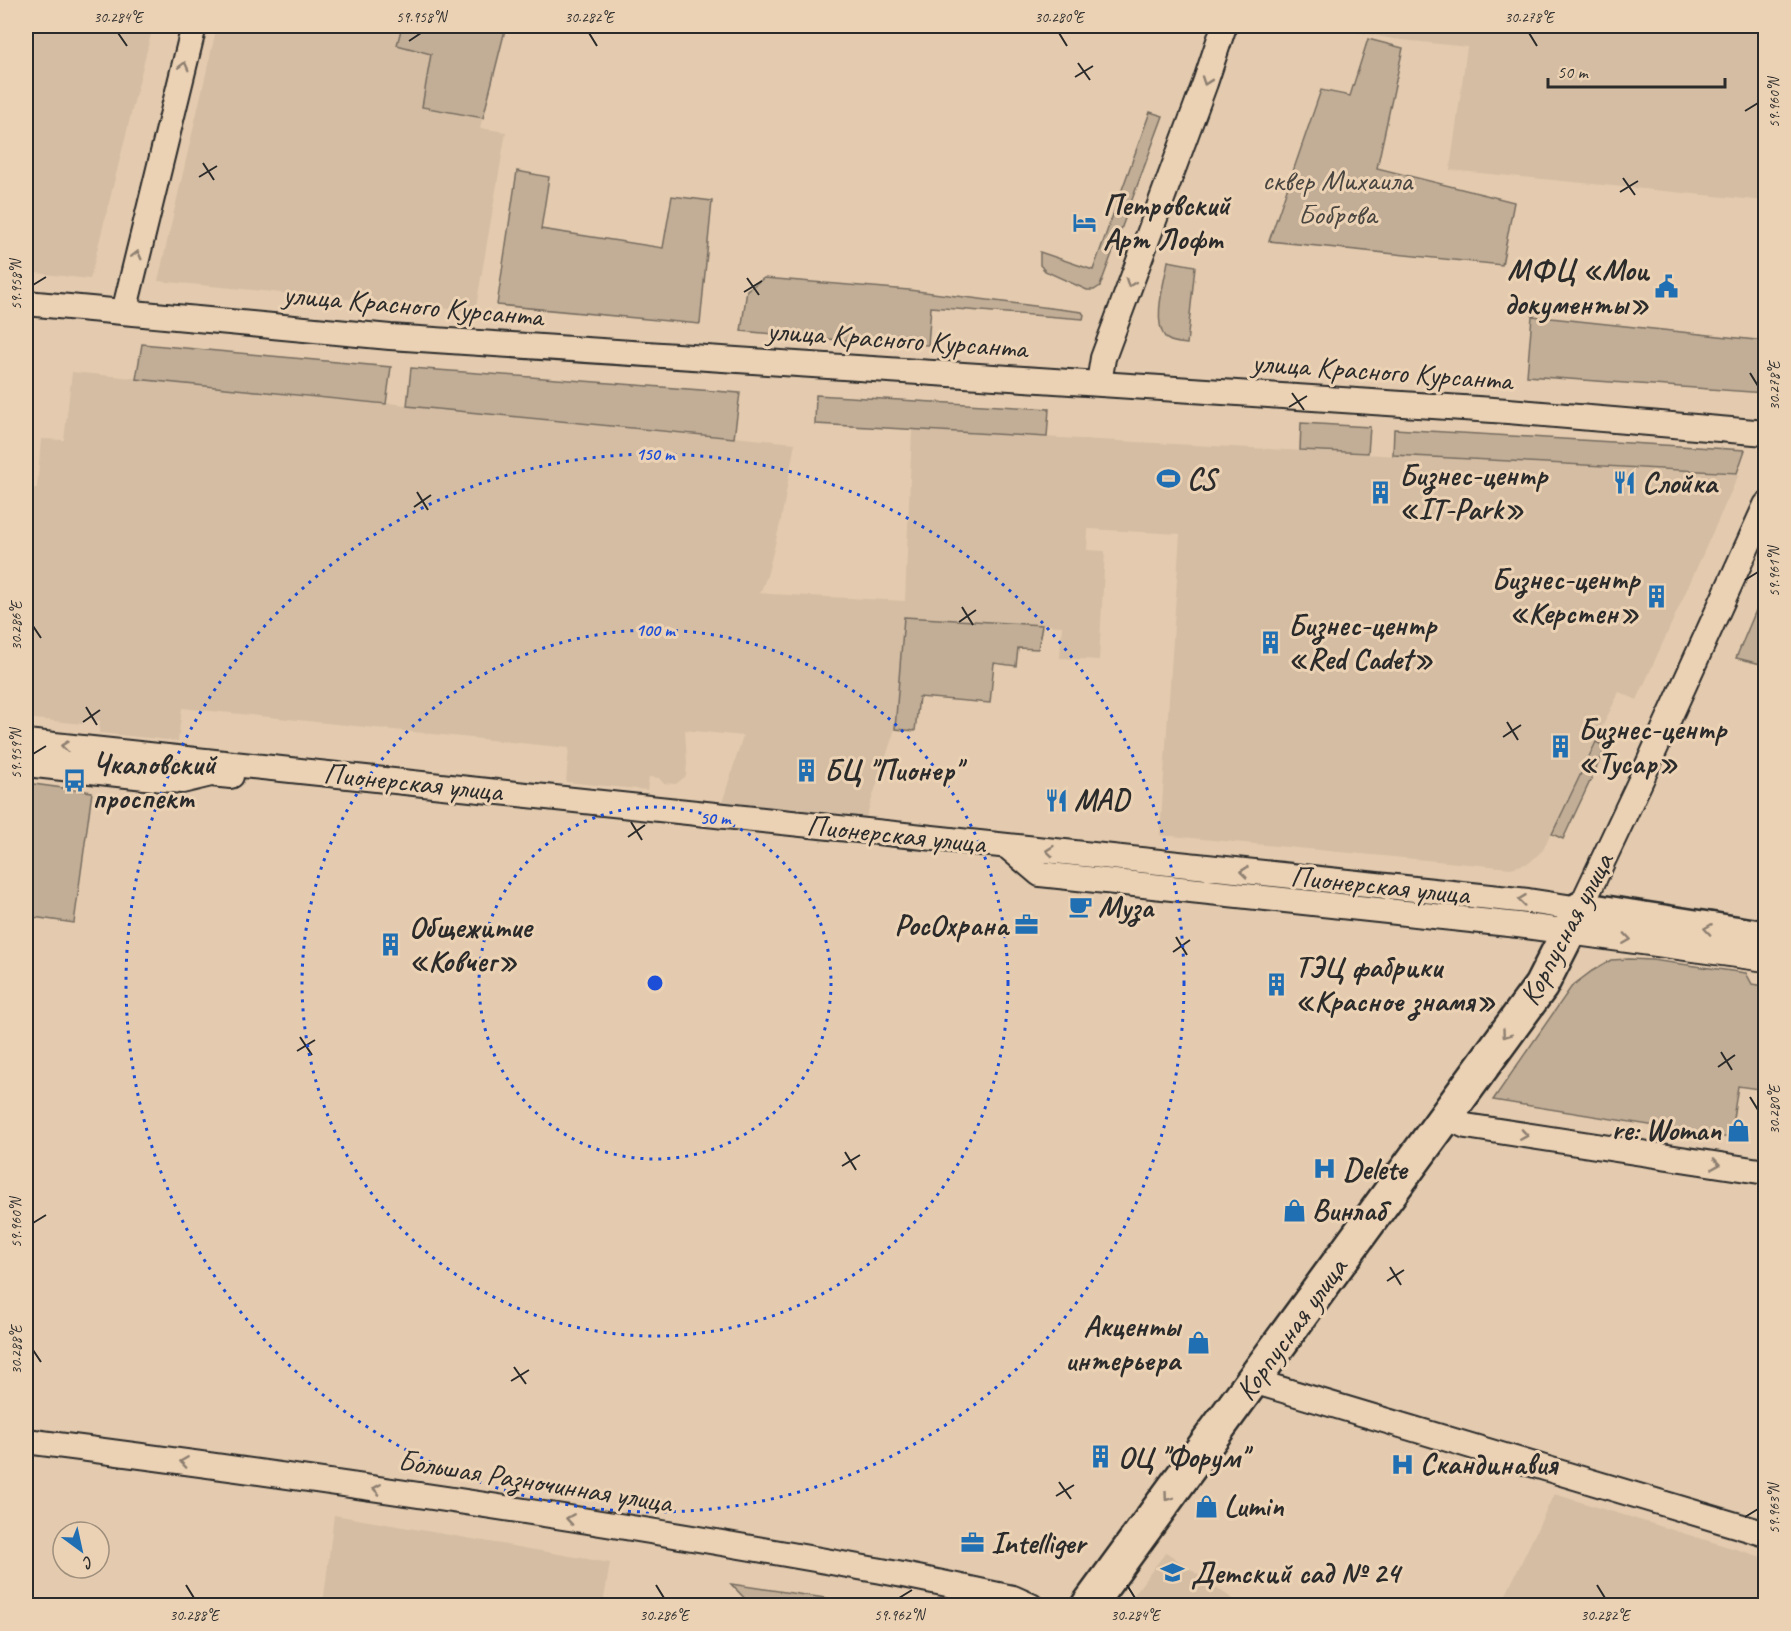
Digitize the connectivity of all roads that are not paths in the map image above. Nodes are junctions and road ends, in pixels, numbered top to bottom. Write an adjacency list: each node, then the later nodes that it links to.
1 (194, 26): 4 (street, one-way to 1)
2 (1224, 26): 5 (street, one-way to 5)
3 (26, 303): 4 (street, улица Красного Курсанта)
4 (124, 312): 5 (street, улица Красного Курсанта)
5 (1099, 383): 6 (street, улица Красного Курсанта)
6 (1766, 433)
7 (1766, 505): 12 (street, Корпусная улица)
8 (26, 741): 10 (street, Пионерская улица, one-way to 8)
9 (26, 764): 10 (street)
10 (311, 771): 11 (street, Пионерская улица)
11 (1008, 847): 12 (street, Пионерская улица, one-way to 11); 12 (street, Пионерская улица)
12 (1574, 920): 13 (main road, Пионерская улица, one-way to 12); 14 (street, Пионерская улица, one-way to 14); 15 (main road, Корпусная улица, one-way to 15)
13 (1766, 938)
14 (1766, 959)
15 (1446, 1117): 16 (street, one-way to 16); 17 (main road, Корпусная улица)
16 (1766, 1172)
17 (1253, 1381): 19 (street); 21 (main road, Корпусная улица, one-way to 21)
18 (26, 1441): 20 (street, Большая Разночинная улица, one-way to 18)
19 (1766, 1534)
20 (1030, 1605)
21 (1088, 1605)

